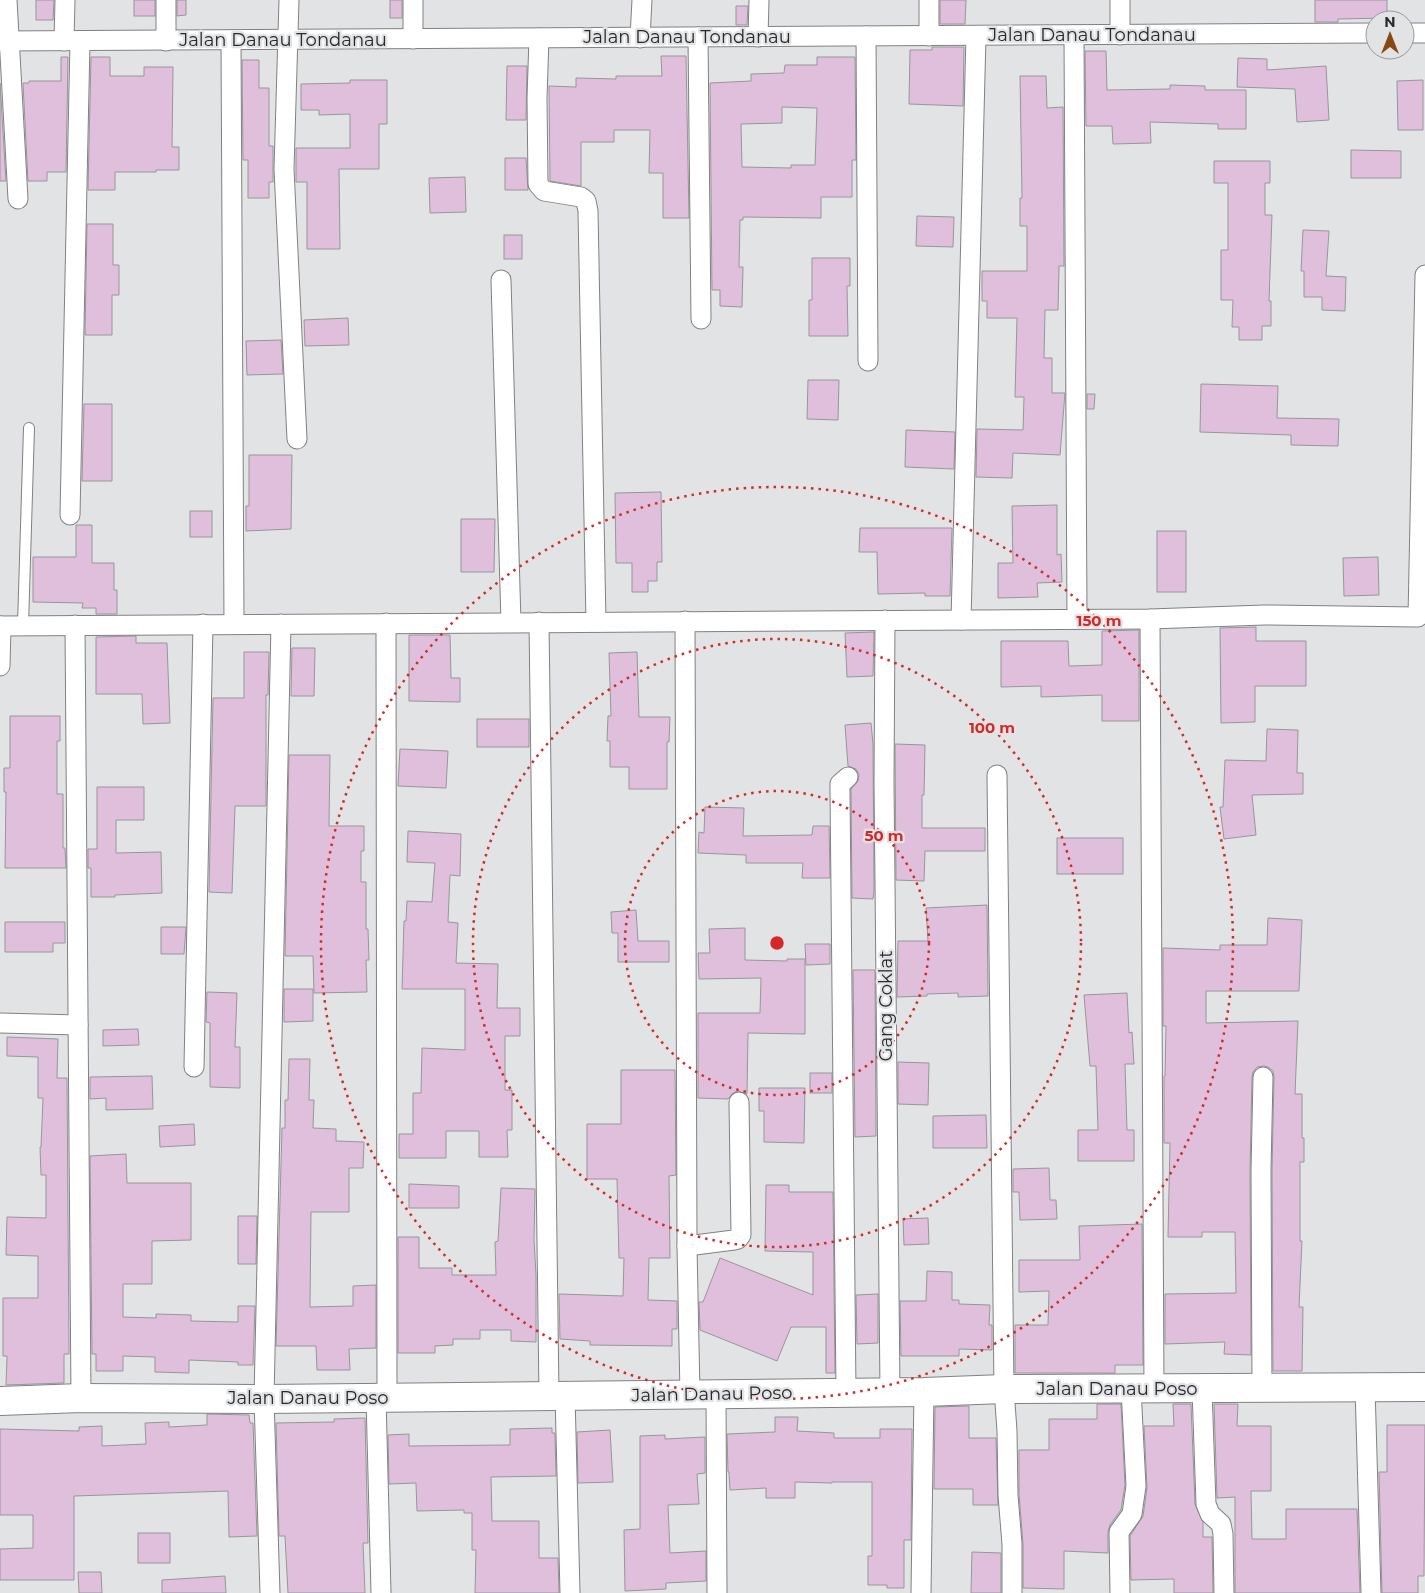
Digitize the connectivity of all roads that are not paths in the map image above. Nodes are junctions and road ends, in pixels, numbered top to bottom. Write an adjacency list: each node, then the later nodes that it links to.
1 (7, 0): 24 (street)
2 (65, 0): 25 (street)
3 (166, 0): 21 (street)
4 (289, 0): 23 (street)
5 (413, 0): 20 (street)
6 (642, 0): 19 (street)
7 (759, 0): 17 (street)
8 (929, 0): 14 (street)
9 (1120, 0): 11 (street)
10 (1365, 33): 11 (street, Jalan Danau Tondanau)
11 (1120, 34): 12 (street, Jalan Danau Tondanau)
12 (1074, 35): 15 (street, Jalan Danau Tondanau); 34 (street)
13 (866, 36): 14 (street, Jalan Danau Tondanau); 17 (street, Jalan Danau Tondanau); 30 (street)
14 (929, 36): 15 (street, Jalan Danau Tondanau)
15 (976, 36): 37 (street)
16 (698, 37): 17 (street, Jalan Danau Tondanau); 19 (street, Jalan Danau Tondanau); 29 (street)
17 (758, 37)
18 (539, 38): 19 (street, Jalan Danau Tondanau); 20 (street, Jalan Danau Tondanau); 41 (street)
19 (640, 38)
20 (413, 39): 23 (street, Jalan Danau Tondanau)
21 (166, 40): 22 (street, Jalan Danau Tondanau); 25 (street, Jalan Danau Tondanau)
22 (231, 40): 23 (street, Jalan Danau Tondanau); 44 (street)
23 (288, 40): 32 (street)
24 (4, 41): 25 (street, Jalan Danau Tondanau); 26 (street)
25 (72, 41): 33 (street)
26 (18, 198)
27 (1425, 275): 35 (street)
28 (500, 280): 39 (street)
29 (701, 319)
30 (868, 360)
31 (29, 428): 46 (lane)
32 (296, 439)
33 (70, 515)
34 (1077, 619): 35 (street); 37 (street)
35 (1150, 619): 61 (street)
36 (886, 620): 37 (street); 38 (street); 65 (street, Gang Coklat)
37 (961, 620)
38 (685, 621): 41 (street); 57 (street)
39 (511, 622): 40 (street); 42 (street)
40 (539, 622): 41 (street); 68 (street)
41 (596, 622)
42 (386, 623): 45 (street); 69 (street)
43 (203, 624): 44 (street); 47 (street); 54 (street)
44 (234, 624): 45 (street)
45 (281, 624): 71 (street)
46 (23, 625): 47 (street); 48 (street)
47 (75, 625): 53 (street)
48 (0, 626): 49 (street)
49 (0, 666)
50 (997, 775): 63 (street)
51 (848, 777): 64 (street)
52 (0, 1023): 53 (street)
53 (78, 1025): 70 (street)
54 (194, 1067)
55 (1263, 1077): 60 (street)
56 (739, 1102): 57 (street)
57 (687, 1246): 67 (street)
58 (1425, 1386): 59 (street, Jalan Danau Poso)
59 (1365, 1387): 60 (street, Jalan Danau Poso); 81 (street)
60 (1262, 1388): 62 (street, Jalan Danau Poso)
61 (1143, 1389): 62 (street, Jalan Danau Poso); 63 (street, Jalan Danau Poso); 79 (street)
62 (1202, 1389): 80 (street)
63 (1004, 1390): 66 (street, Jalan Danau Poso); 78 (street)
64 (846, 1392): 65 (street, Jalan Danau Poso); 67 (street, Jalan Danau Poso)
65 (890, 1392): 66 (street, Jalan Danau Poso)
66 (924, 1392): 77 (street)
67 (703, 1394): 68 (street, Jalan Danau Poso); 76 (street)
68 (557, 1395): 69 (street, Jalan Danau Poso); 75 (street)
69 (382, 1397): 71 (street, Jalan Danau Poso); 74 (street)
70 (81, 1398): 71 (street, Jalan Danau Poso); 72 (street, Jalan Danau Poso)
71 (264, 1398): 73 (street)
72 (0, 1401)
73 (270, 1593)
74 (381, 1593)
75 (570, 1593)
76 (717, 1593)
77 (921, 1593)
78 (1012, 1593)
79 (1120, 1593)
80 (1224, 1593)
81 (1371, 1593)

